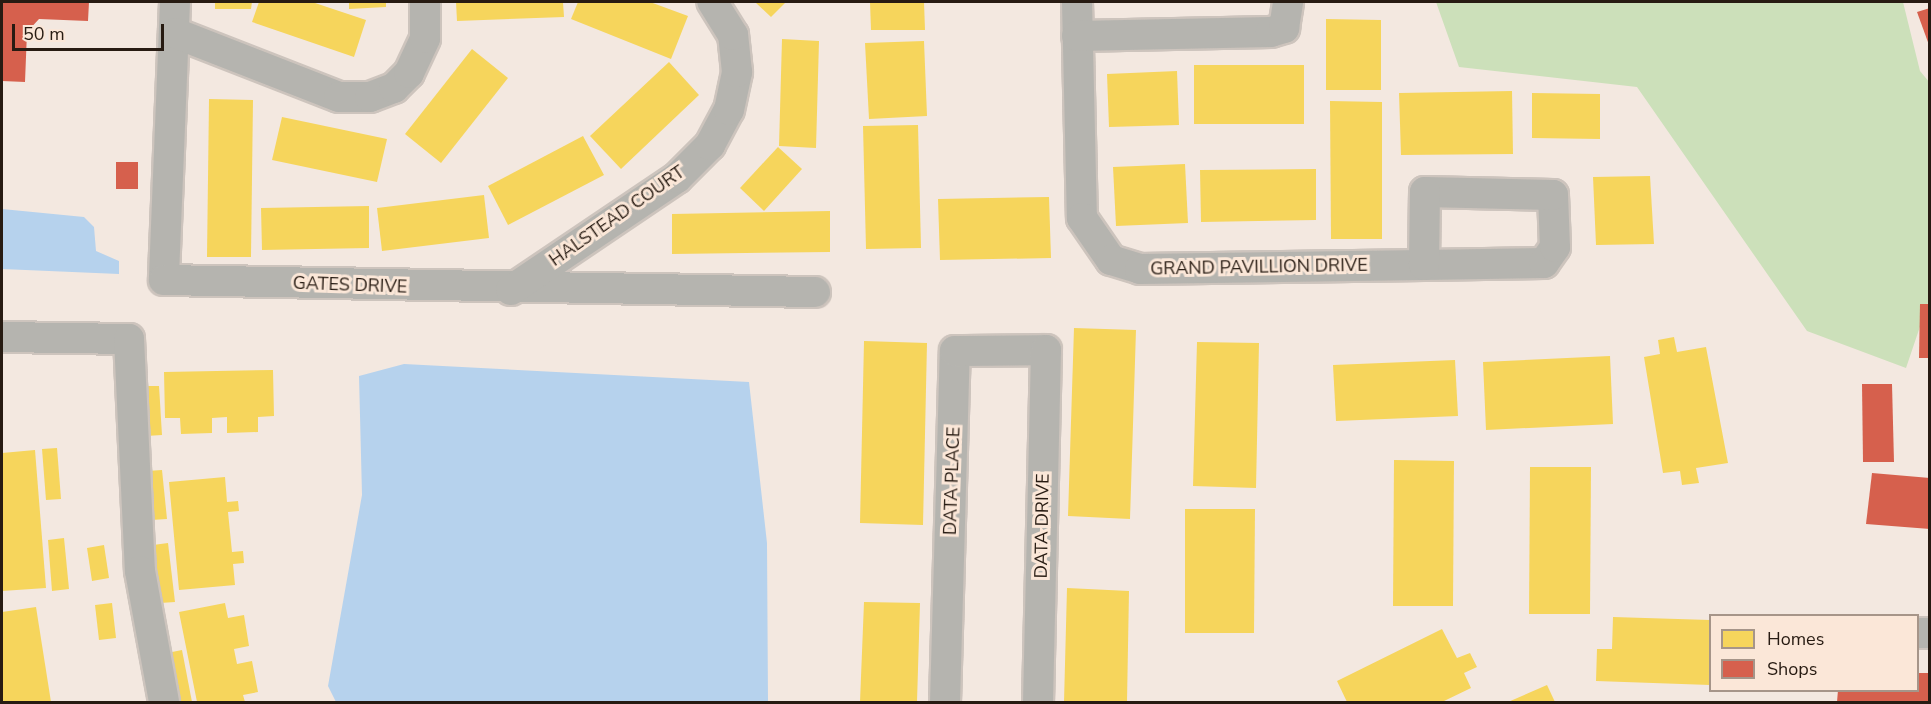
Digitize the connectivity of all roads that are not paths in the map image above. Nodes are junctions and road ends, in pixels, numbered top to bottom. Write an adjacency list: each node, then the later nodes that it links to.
1 (175, 2): 6 (street, GATES DRIVE)
2 (424, 2): 6 (street)
3 (712, 2): 9 (street, HALSTEAD COURT)
4 (1077, 2): 7 (street, GRAND PAVILLION DRIVE)
5 (1288, 2): 7 (street)
6 (175, 33): 9 (street, GATES DRIVE)
7 (1077, 36): 8 (street, GRAND PAVILLION DRIVE)
8 (1425, 265): 8 (street, GRAND PAVILLION DRIVE)
9 (512, 290): 10 (street, GATES DRIVE)
10 (815, 292)
11 (2, 337): 13 (street)
12 (1046, 350): 14 (street, DATA PLACE); 15 (street, DATA DRIVE)
13 (164, 702)
14 (945, 702)
15 (1038, 702)

